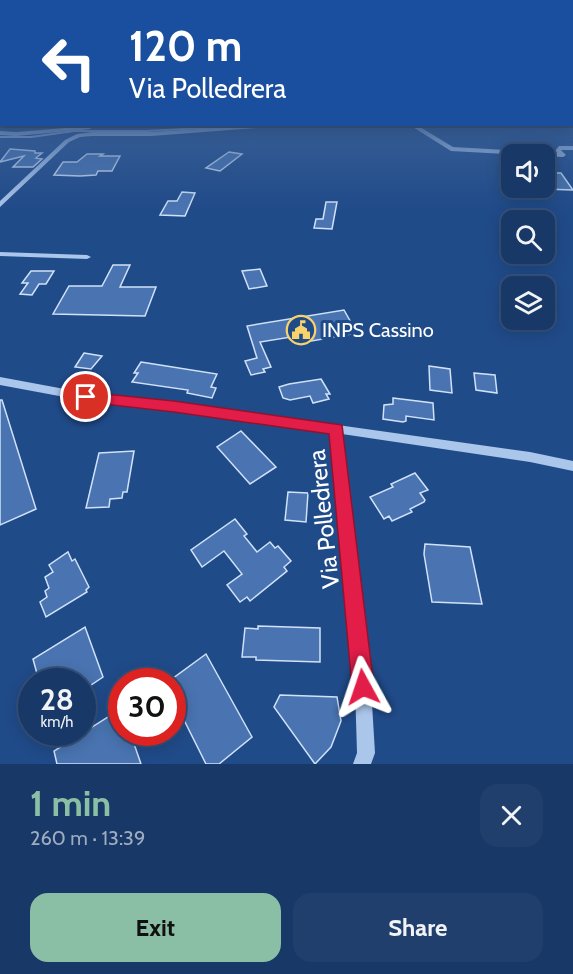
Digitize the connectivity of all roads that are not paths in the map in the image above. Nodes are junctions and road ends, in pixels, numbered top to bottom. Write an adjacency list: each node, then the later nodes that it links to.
1 (70, 139): 4 (street)
2 (434, 139): 3 (street)
3 (573, 148)
4 (0, 205)
5 (0, 254): 6 (street)
6 (87, 257)
7 (0, 381): 8 (street, Via Polledrera)
8 (336, 429): 9 (street); 10 (street, Via Polledrera)
9 (573, 466)
10 (362, 764)

